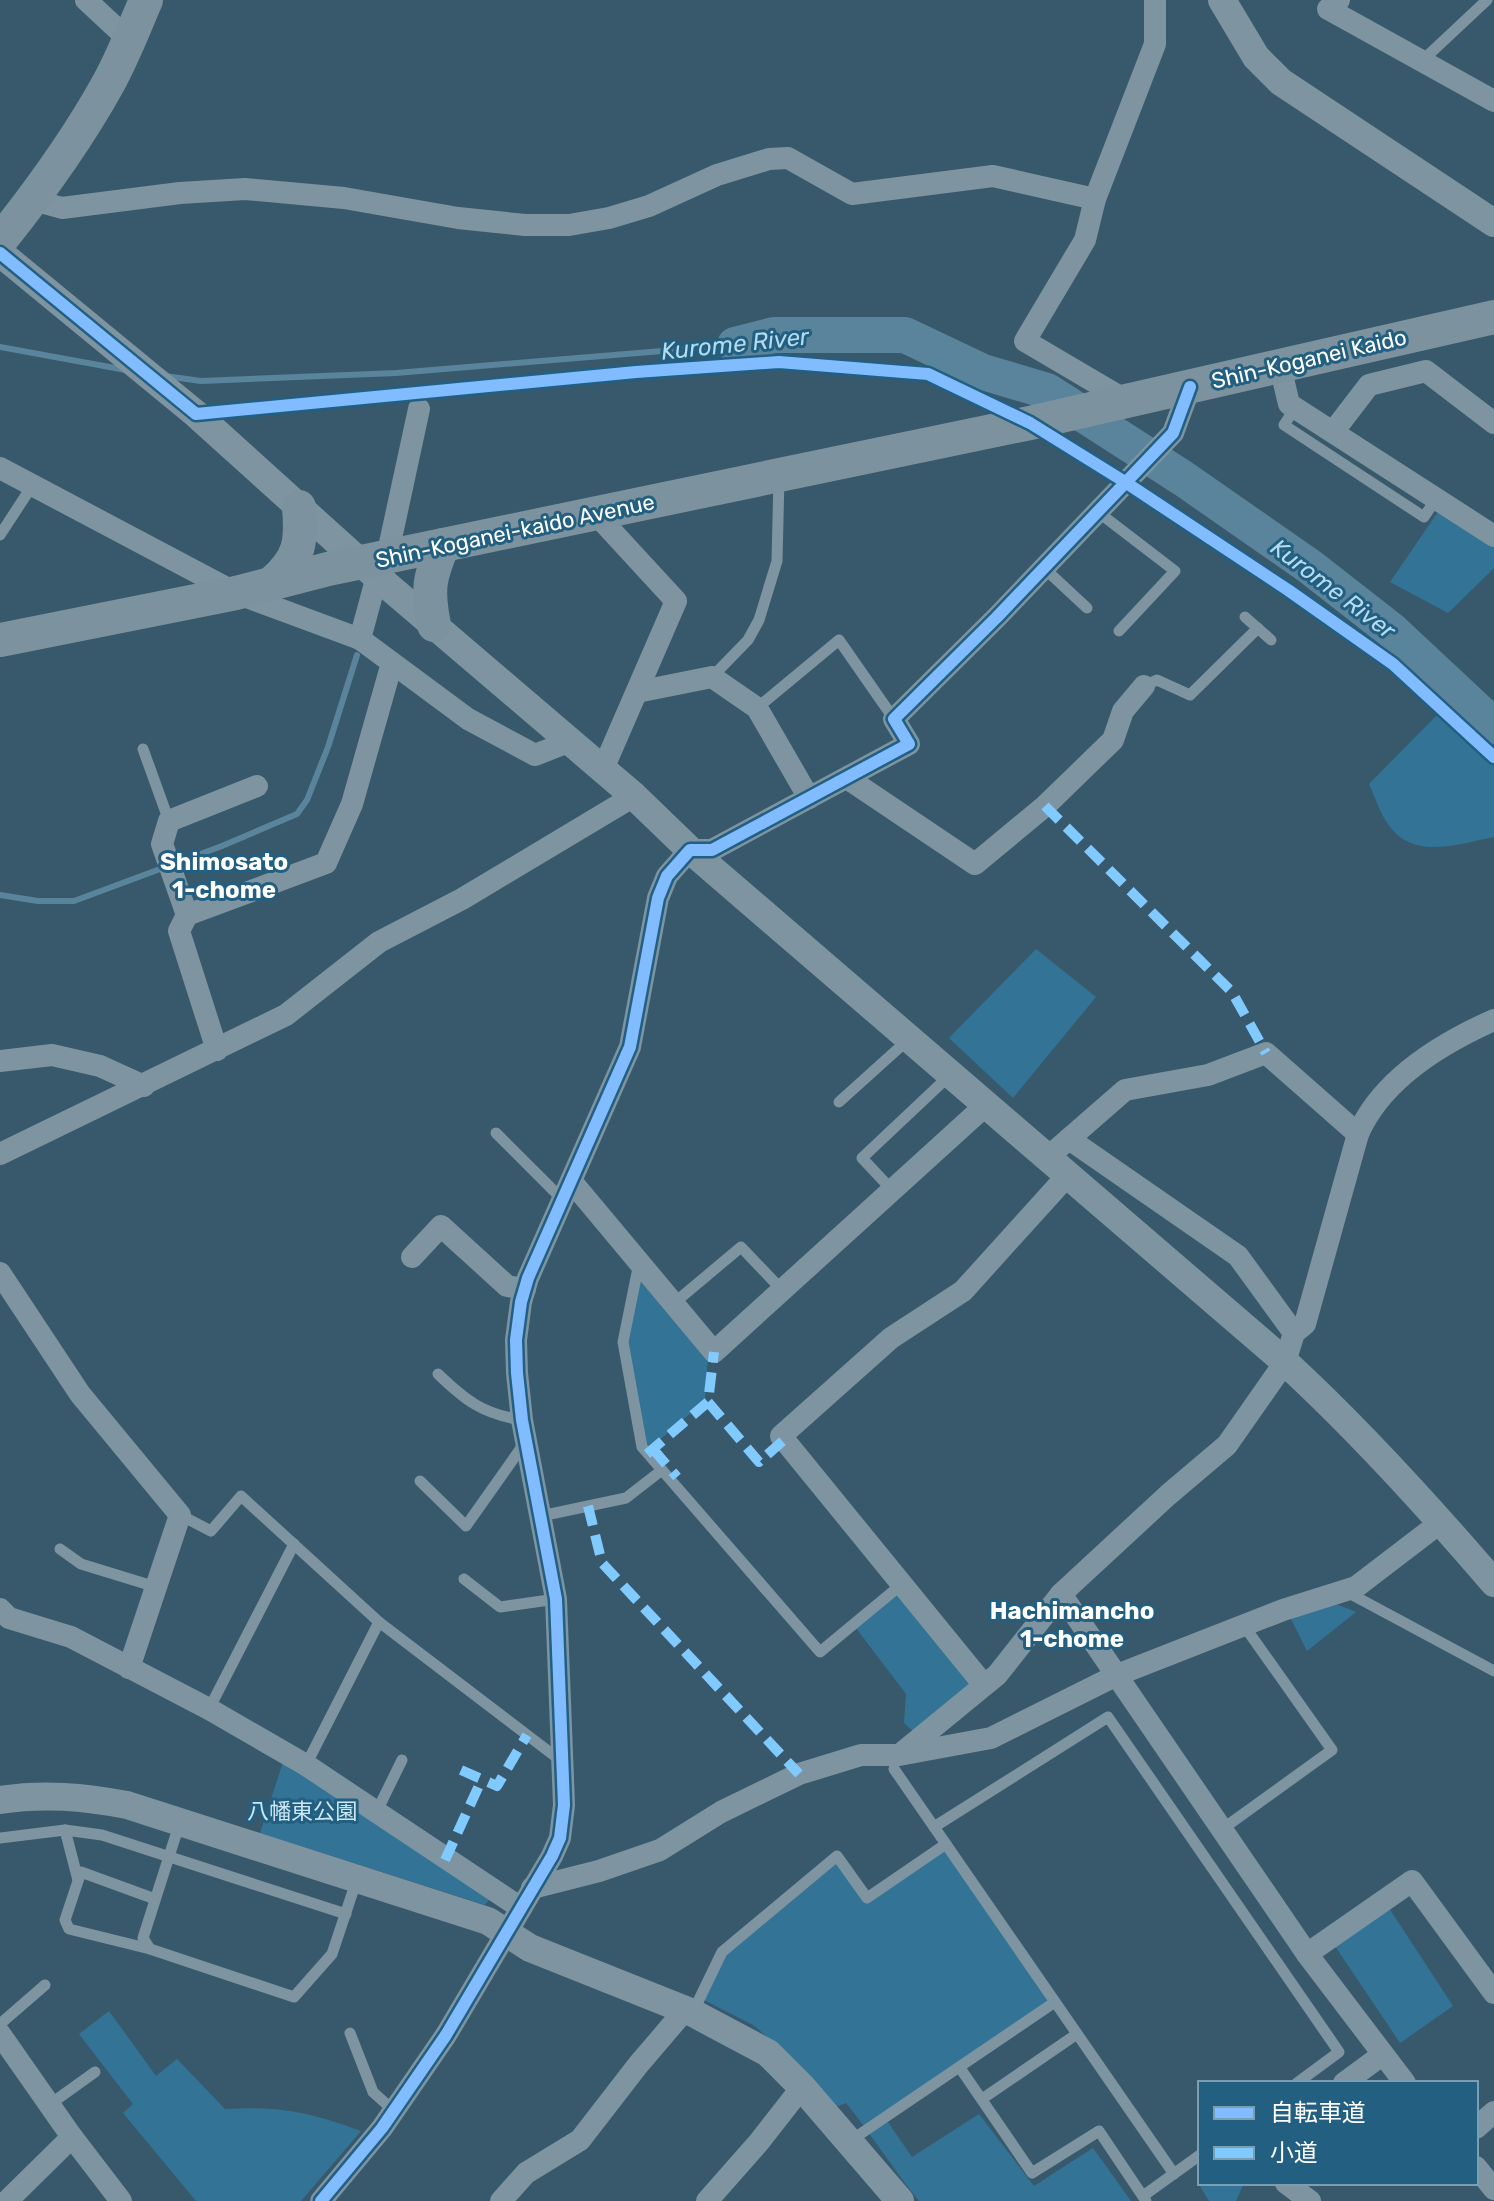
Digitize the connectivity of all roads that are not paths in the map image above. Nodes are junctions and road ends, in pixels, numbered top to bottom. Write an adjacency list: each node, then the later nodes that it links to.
1 (86, 0): 7 (street)
2 (146, 0): 7 (main road)
3 (1155, 0): 10 (street)
4 (1222, 0): 12 (street)
5 (1339, 0): 8 (street)
6 (1487, 0): 8 (lane)
7 (129, 40): 11 (main road)
8 (1423, 60): 9 (street)
9 (1494, 101)
10 (1095, 199): 11 (street); 18 (street)
11 (33, 200): 13 (main road)
12 (1494, 223)
13 (0, 241)
14 (0, 253): 28 (street)
15 (1494, 317): 16 (main road, Shin-Koganei Kaido)
16 (1280, 366): 17 (main road, Shin-Koganei Kaido); 19 (street)
17 (1190, 387): 18 (main road, Shin-Koganei Kaido); 29 (street)
18 (1118, 402): 21 (main road, Shin-Koganei Kaido)
19 (1295, 408): 23 (street); 27 (lane)
20 (419, 409): 34 (street)
21 (1030, 423): 25 (main road, Shin-Koganei-kaido Avenue)
22 (1494, 423): 23 (street)
23 (1333, 432): 27 (street)
24 (0, 468): 26 (street)
25 (779, 477): 30 (main road, Shin-Koganei-kaido Avenue); 47 (lane)
26 (32, 486): 31 (lane); 37 (street)
27 (1436, 499): 32 (street)
28 (299, 507): 34 (street); 36 (main road)
29 (1098, 512): 35 (street); 42 (lane)
30 (595, 513): 33 (main road, Shin-Koganei-kaido Avenue); 49 (street)
31 (0, 535)
32 (1494, 536)
33 (443, 545): 34 (main road, Shin-Koganei-kaido Avenue); 40 (main road)
34 (375, 565): 36 (main road, Shin-Koganei-kaido Avenue); 40 (street); 43 (street)
35 (1044, 568): 38 (lane); 51 (street)
36 (273, 582): 37 (main road, Shin-Koganei-kaido Avenue)
37 (236, 593): 43 (street); 44 (main road, Shin-Koganei-kaido Avenue)
38 (1087, 608)
39 (1245, 617): 41 (lane)
40 (434, 625): 52 (street)
41 (1258, 628): 45 (lane); 48 (lane)
42 (1119, 631)
43 (360, 639): 46 (street)
44 (0, 640)
45 (1271, 640)
46 (392, 663): 52 (street); 61 (street)
47 (712, 677): 49 (street); 50 (street)
48 (1144, 686): 55 (street)
49 (637, 692): 54 (street)
50 (757, 708): 51 (lane); 58 (street)
51 (894, 719): 55 (street)
52 (568, 742): 54 (street)
53 (143, 749): 59 (lane)
54 (603, 769): 57 (street)
55 (847, 778): 58 (street)
56 (257, 786): 59 (street)
57 (634, 796): 60 (street); 64 (street)
58 (809, 798): 60 (street)
59 (169, 821): 61 (street)
60 (690, 850): 63 (street); 76 (street)
61 (187, 915): 64 (street)
62 (1494, 1020): 71 (street)
63 (910, 1038): 66 (street); 68 (lane)
64 (217, 1050): 67 (street)
65 (0, 1061): 67 (street)
66 (951, 1074): 69 (street); 75 (lane)
67 (144, 1086): 73 (street)
68 (839, 1102)
69 (986, 1105): 74 (street); 75 (street)
70 (496, 1133): 76 (lane)
71 (1358, 1134): 72 (street); 83 (street)
72 (1069, 1139): 74 (street); 83 (street)
73 (0, 1154)
74 (1057, 1167): 84 (street); 96 (street)
75 (892, 1190): 81 (street)
76 (567, 1191): 78 (street); 80 (street)
77 (412, 1257): 80 (street)
78 (639, 1263): 82 (street); 87 (lane)
79 (0, 1273): 89 (street)
80 (525, 1289): 86 (street)
81 (782, 1290): 82 (lane); 82 (street)
82 (673, 1304)
83 (1294, 1333): 84 (street)
84 (1285, 1362): 91 (street); 99 (street)
85 (438, 1374): 86 (lane)
86 (524, 1430): 88 (lane); 90 (street)
87 (662, 1470): 90 (lane); 96 (lane)
88 (420, 1481)
89 (180, 1515): 92 (lane); 97 (street)
90 (541, 1516): 100 (street)
91 (1441, 1522): 95 (street); 98 (street)
92 (294, 1544): 102 (lane); 108 (lane)
93 (60, 1549): 97 (lane)
94 (464, 1579): 100 (lane)
95 (1494, 1583)
96 (902, 1584): 107 (street)
97 (156, 1587): 104 (street)
98 (1344, 1591): 103 (street); 105 (lane)
99 (1061, 1594): 106 (street); 107 (street)
100 (556, 1599): 110 (street)
101 (0, 1609): 104 (street)
102 (379, 1622): 110 (lane); 112 (lane)
103 (1245, 1627): 106 (street); 118 (lane)
104 (129, 1668): 108 (street)
105 (1494, 1671)
106 (1117, 1675): 111 (street); 118 (street)
107 (984, 1685): 111 (street)
108 (209, 1709): 112 (street)
109 (402, 1760): 114 (lane)
110 (561, 1761): 124 (street)
111 (896, 1762): 116 (lane); 124 (street)
112 (306, 1765): 114 (street)
113 (0, 1800): 115 (street)
114 (376, 1813): 127 (street)
115 (180, 1822): 121 (lane); 122 (street)
116 (934, 1827): 120 (lane); 142 (lane)
117 (65, 1830): 119 (lane); 121 (lane); 123 (lane)
118 (1220, 1830): 129 (street)
119 (0, 1838)
120 (946, 1844): 133 (lane); 134 (lane)
121 (169, 1857): 125 (lane); 126 (lane)
122 (357, 1879): 126 (lane); 127 (street)
123 (78, 1881): 125 (lane); 128 (lane)
124 (532, 1888): 127 (street)
125 (155, 1899): 128 (lane)
126 (346, 1914): 128 (lane)
127 (514, 1920): 134 (street); 148 (street)
128 (150, 1949)
129 (1307, 1954): 130 (street); 139 (street)
130 (1486, 1964): 132 (street)
131 (45, 1985): 135 (lane)
132 (1494, 1993)
133 (1055, 2002): 138 (lane); 140 (lane)
134 (689, 2011): 145 (street); 162 (street)
135 (0, 2024)
136 (350, 2033): 148 (lane)
137 (0, 2034): 147 (street)
138 (1077, 2034): 146 (lane); 155 (lane)
139 (1382, 2055): 143 (street); 144 (street)
140 (960, 2068): 146 (lane); 152 (lane)
141 (95, 2072): 147 (lane)
142 (1300, 2081)
143 (1347, 2081)
144 (1403, 2081)
145 (802, 2087): 152 (street); 163 (street)
146 (982, 2099): 158 (lane)
147 (49, 2105): 151 (street)
148 (394, 2111): 161 (street)
149 (1494, 2112): 150 (street)
150 (1478, 2126)
151 (72, 2137): 159 (street); 160 (street)
152 (848, 2143): 164 (street)
153 (1198, 2156): 155 (lane)
154 (1478, 2169): 157 (street)
155 (1174, 2174): 158 (lane)
156 (1289, 2185): 165 (street)
157 (1494, 2189)
158 (1144, 2199)
159 (4, 2200)
160 (121, 2201)
161 (321, 2201)
162 (501, 2201)
163 (707, 2201)
164 (900, 2201)
165 (1310, 2201)

